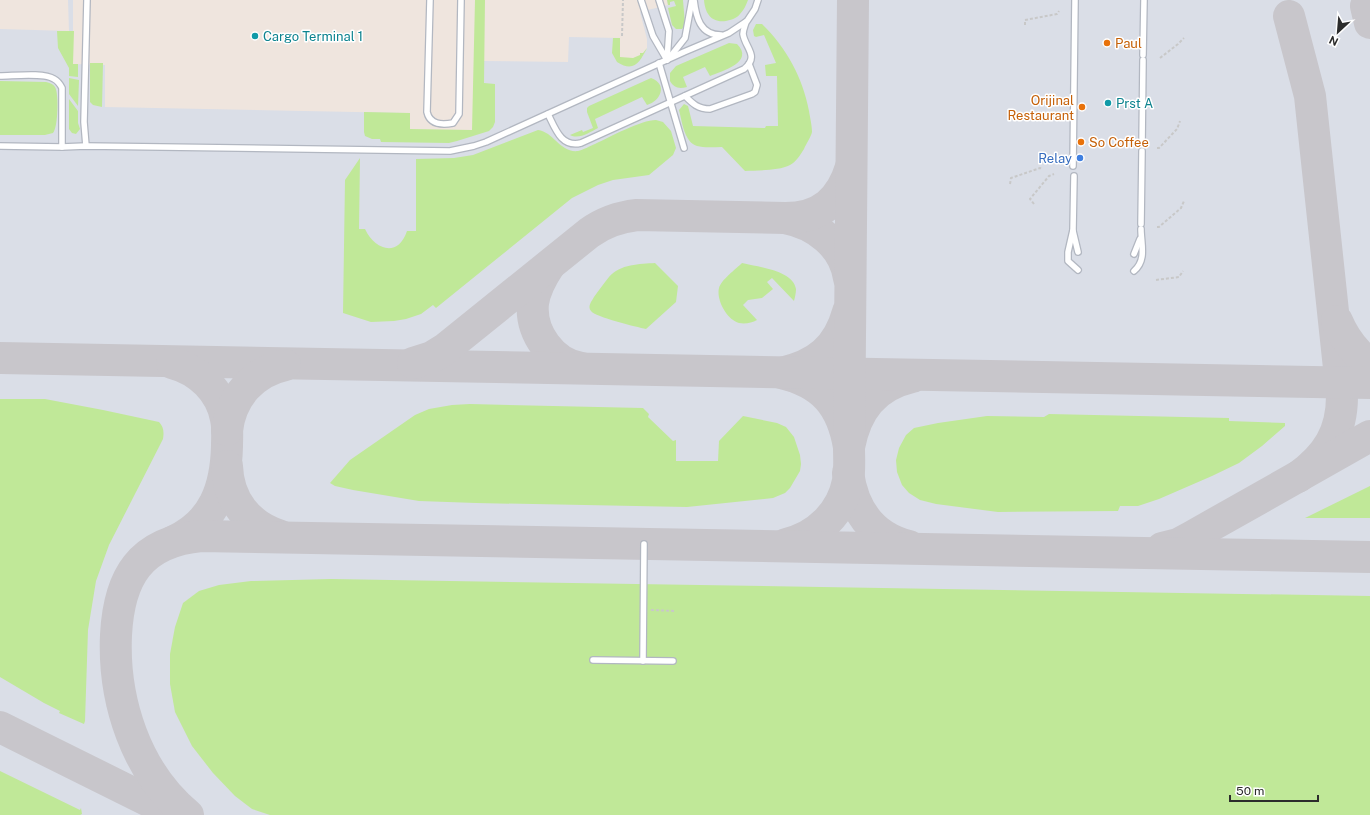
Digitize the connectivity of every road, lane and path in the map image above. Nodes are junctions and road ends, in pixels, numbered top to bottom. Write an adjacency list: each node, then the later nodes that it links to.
1 (87, 0): 27 (lane)
2 (430, 0): 3 (lane)
3 (461, 0)
4 (623, 0): 15 (path)
5 (641, 0): 18 (lane)
6 (659, 0): 18 (lane)
7 (693, 0): 14 (lane); 18 (lane)
8 (758, 0): 12 (lane)
9 (1075, 0): 31 (lane)
10 (1144, 0): 40 (lane)
11 (1059, 11): 13 (path)
12 (747, 21): 14 (lane); 20 (lane)
13 (1025, 25)
14 (730, 33): 18 (lane)
15 (622, 36)
16 (1184, 38): 17 (path)
17 (1160, 58)
18 (667, 60): 19 (lane)
19 (659, 63): 23 (lane); 24 (lane)
20 (749, 64): 22 (lane); 22 (lane)
21 (0, 76): 28 (lane)
22 (685, 96): 23 (lane)
23 (671, 103): 24 (lane); 29 (lane)
24 (548, 114): 27 (lane)
25 (1180, 121): 30 (path)
26 (0, 146): 28 (lane)
27 (86, 146): 28 (lane)
28 (62, 147)
29 (684, 148)
30 (1157, 148)
31 (1073, 166)
32 (1043, 169): 35 (path)
33 (1054, 174): 37 (path)
34 (1074, 176): 39 (lane)
35 (1010, 184)
36 (1184, 201): 38 (path)
37 (1034, 204)
38 (1157, 227)
39 (1073, 230): 41 (lane); 43 (lane)
40 (1141, 237): 42 (lane); 45 (lane)
41 (1078, 252)
42 (1134, 254)
43 (1078, 270)
44 (1183, 270): 46 (path)
45 (1134, 271)
46 (1156, 280)
47 (644, 544): 48 (lane)
48 (644, 610): 49 (path); 51 (lane)
49 (675, 611)
50 (593, 660): 51 (lane)
51 (643, 661): 52 (lane)
52 (673, 661)

